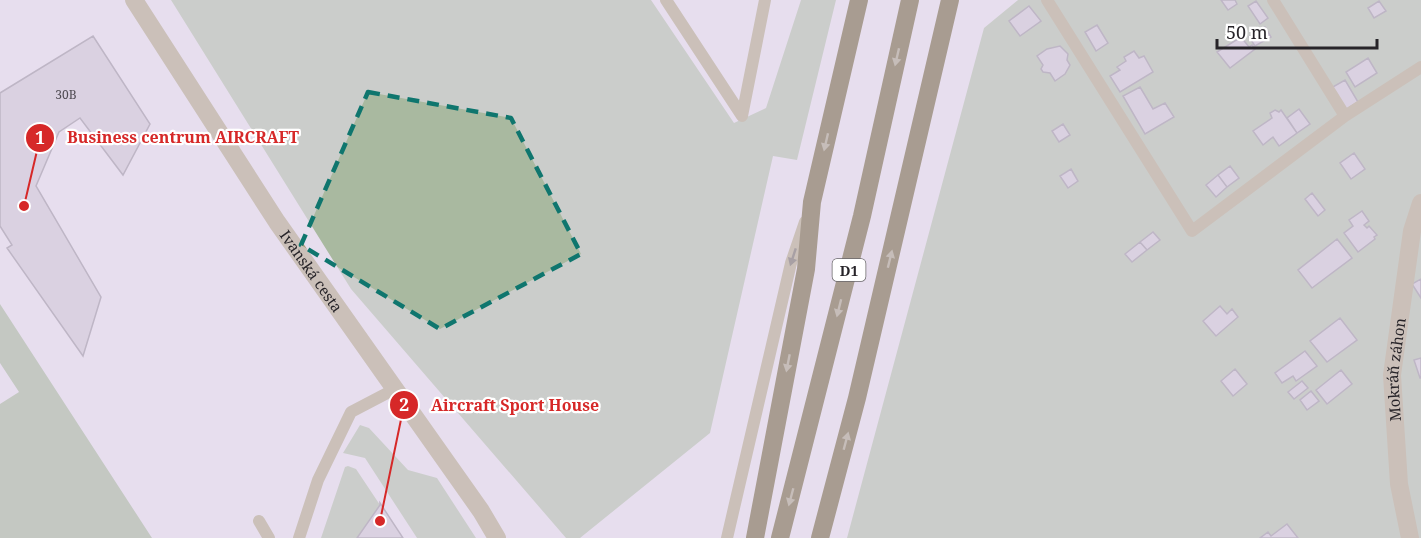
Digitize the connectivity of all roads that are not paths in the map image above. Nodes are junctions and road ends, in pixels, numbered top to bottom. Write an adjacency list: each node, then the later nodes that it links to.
1 (134, 0): 13 (street, Ivanská cesta)
2 (765, 0): 8 (lane)
3 (859, 0): 11 (highway, one-way to 11)
4 (910, 0): 20 (highway, D1, one-way to 20)
5 (950, 0): 21 (highway, D1, one-way to 5)
6 (1047, 0): 10 (lane)
7 (1273, 0): 10 (lane)
8 (672, 2)
9 (1421, 67): 10 (lane)
10 (1345, 116)
11 (812, 202): 18 (lane, one-way to 18); 19 (highway, one-way to 19)
12 (1421, 203): 22 (street, Mokráň záhon)
13 (394, 389): 16 (lane); 17 (street, Ivanská cesta)
14 (259, 521): 15 (lane)
15 (269, 538)
16 (299, 538)
17 (497, 538)
18 (727, 538)
19 (755, 538)
20 (780, 538)
21 (820, 538)
22 (1410, 538)

